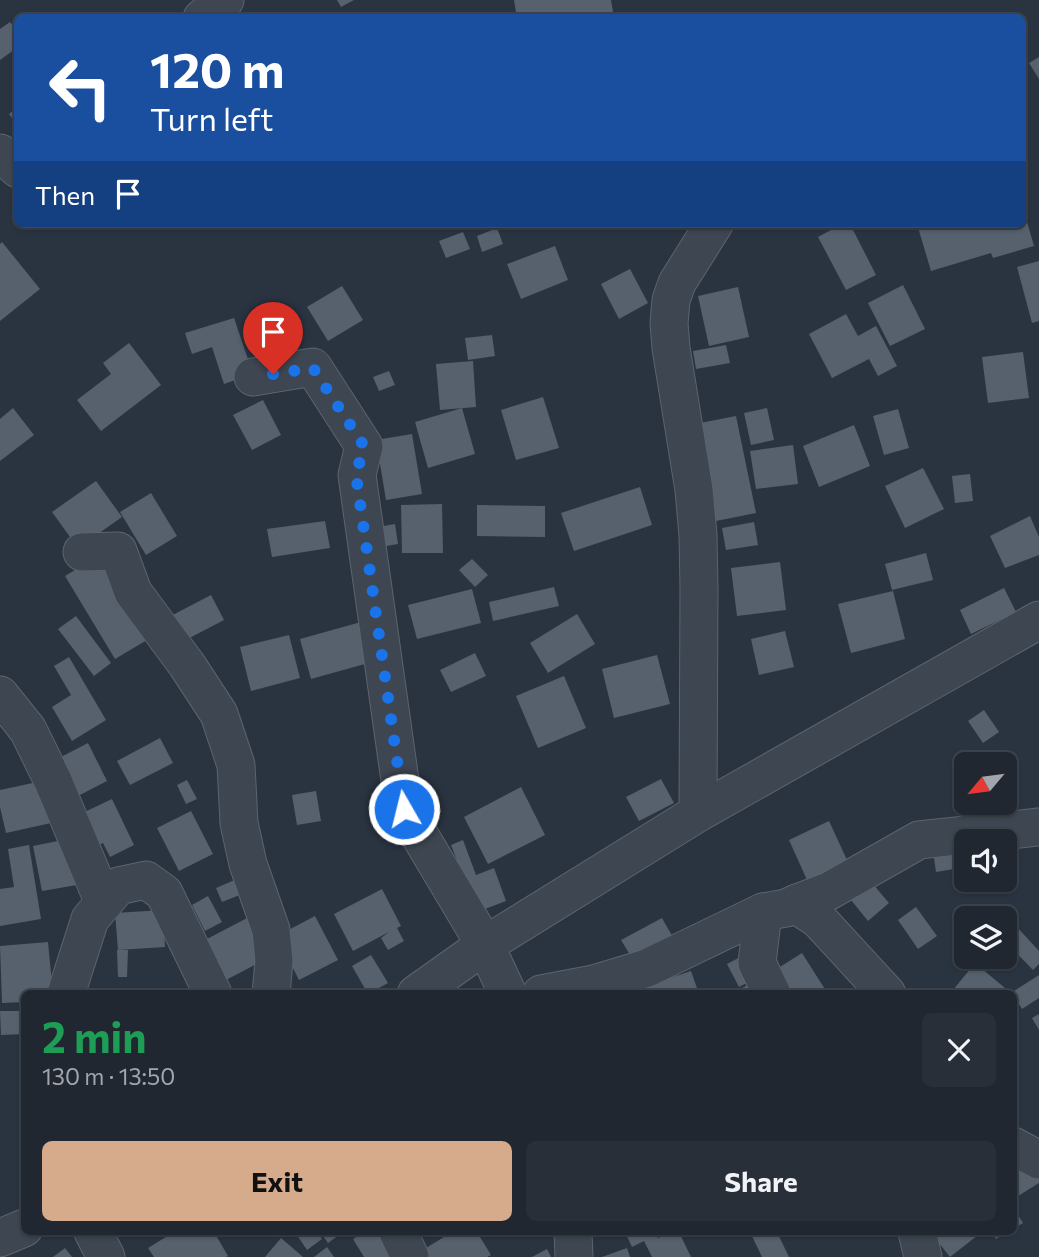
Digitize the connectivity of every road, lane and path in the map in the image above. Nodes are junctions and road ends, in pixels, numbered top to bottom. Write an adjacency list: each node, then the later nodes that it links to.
1 (225, 0): 2 (street)
2 (207, 14)
3 (0, 153): 4 (street)
4 (14, 165)
5 (711, 228): 10 (street)
6 (253, 377): 14 (street)
7 (82, 552): 17 (street)
8 (1039, 620): 10 (street)
9 (0, 695): 12 (street)
10 (698, 813): 14 (street)
11 (1039, 827): 13 (street)
12 (103, 903): 15 (street); 16 (street)
13 (780, 907): 20 (street); 21 (street); 22 (street)
14 (485, 945): 18 (street); 19 (street)
15 (67, 990)
16 (211, 990)
17 (271, 990)
18 (422, 990)
19 (506, 990)
20 (562, 990)
21 (770, 990)
22 (883, 990)
23 (1017, 1148): 24 (street)
24 (1039, 1160)
25 (21, 1229): 29 (street)
26 (95, 1235): 30 (street)
27 (400, 1235): 31 (street)
28 (573, 1235): 32 (street)
29 (0, 1238)
30 (106, 1257)
31 (411, 1257)
32 (574, 1257)

